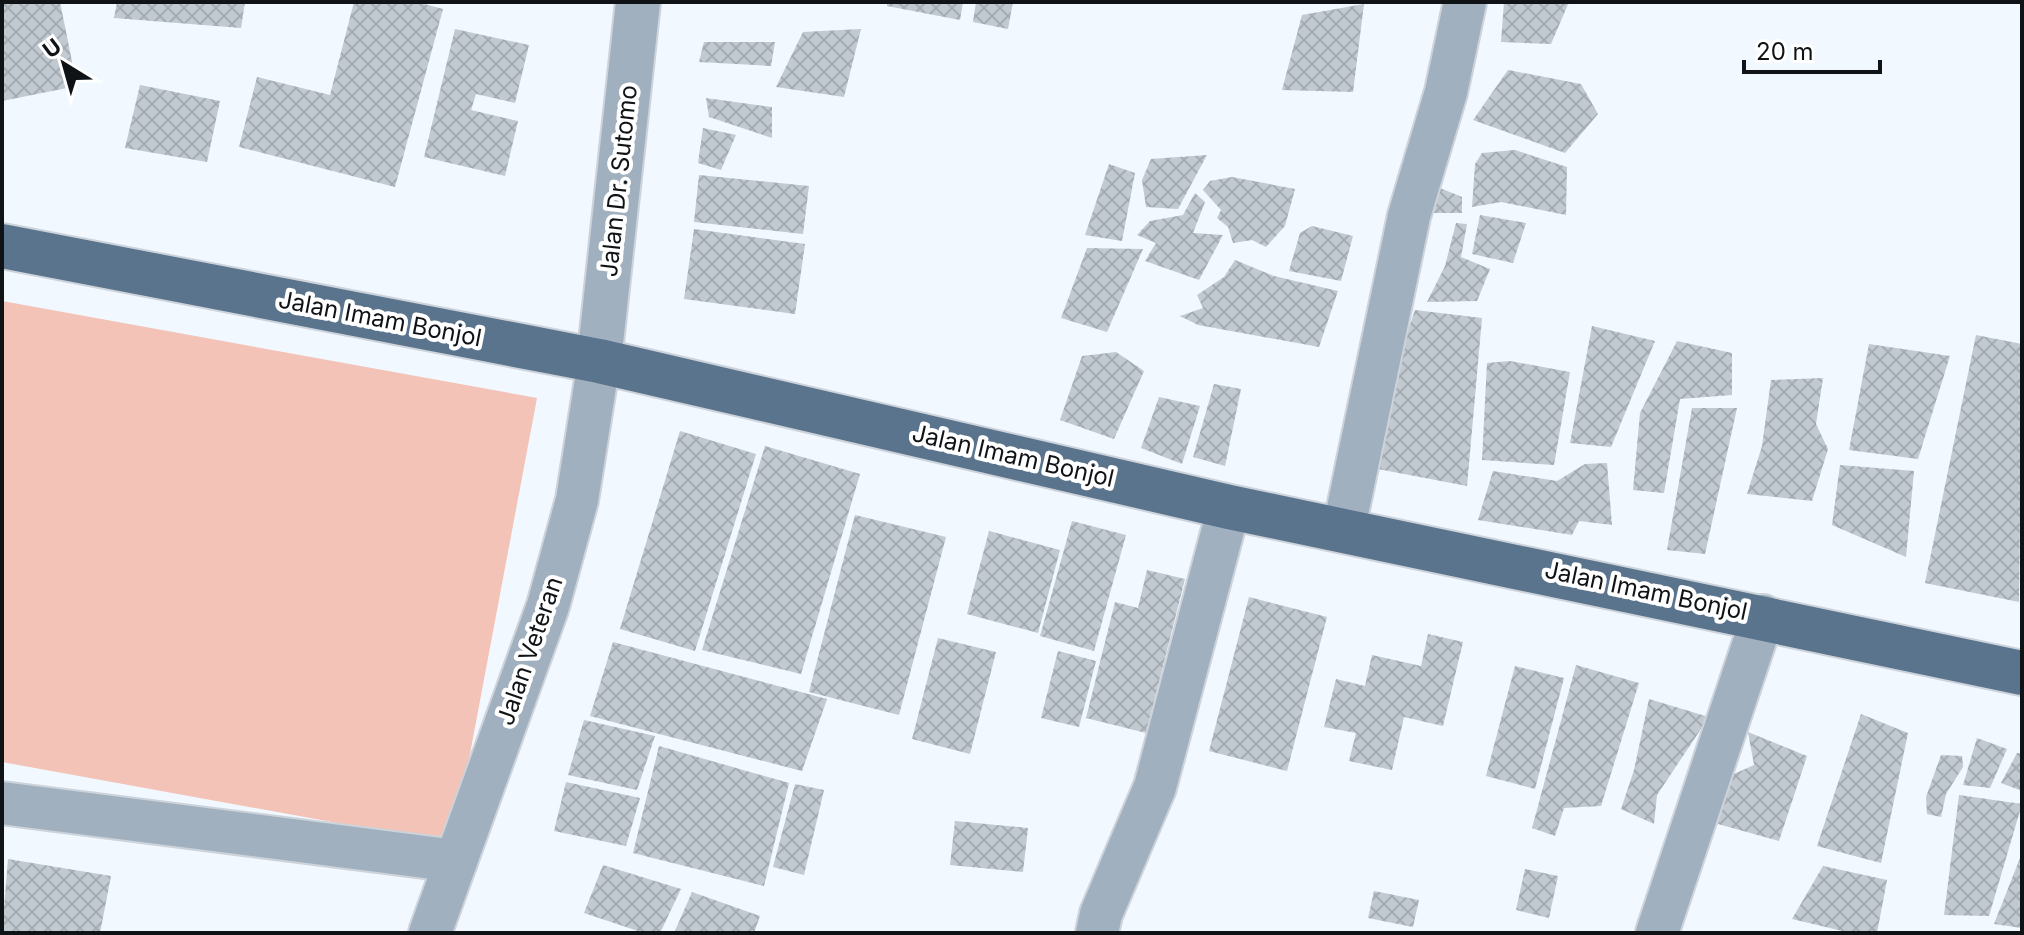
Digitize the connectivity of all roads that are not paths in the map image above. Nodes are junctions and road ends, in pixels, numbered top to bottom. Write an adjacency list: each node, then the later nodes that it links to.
1 (638, 2): 4 (street, Jalan Dr. Sutomo)
2 (1465, 2): 6 (street)
3 (2, 246): 4 (main road, Jalan Imam Bonjol)
4 (599, 361): 5 (main road, Jalan Imam Bonjol); 10 (street, Jalan Veteran)
5 (1229, 507): 6 (main road, Jalan Imam Bonjol); 12 (street)
6 (1344, 528): 7 (main road, Jalan Imam Bonjol)
7 (1763, 616): 8 (main road, Jalan Imam Bonjol); 13 (street)
8 (2022, 673)
9 (2, 803): 10 (street)
10 (456, 861): 11 (street, Jalan Veteran)
11 (430, 933)
12 (1097, 933)
13 (1657, 933)

